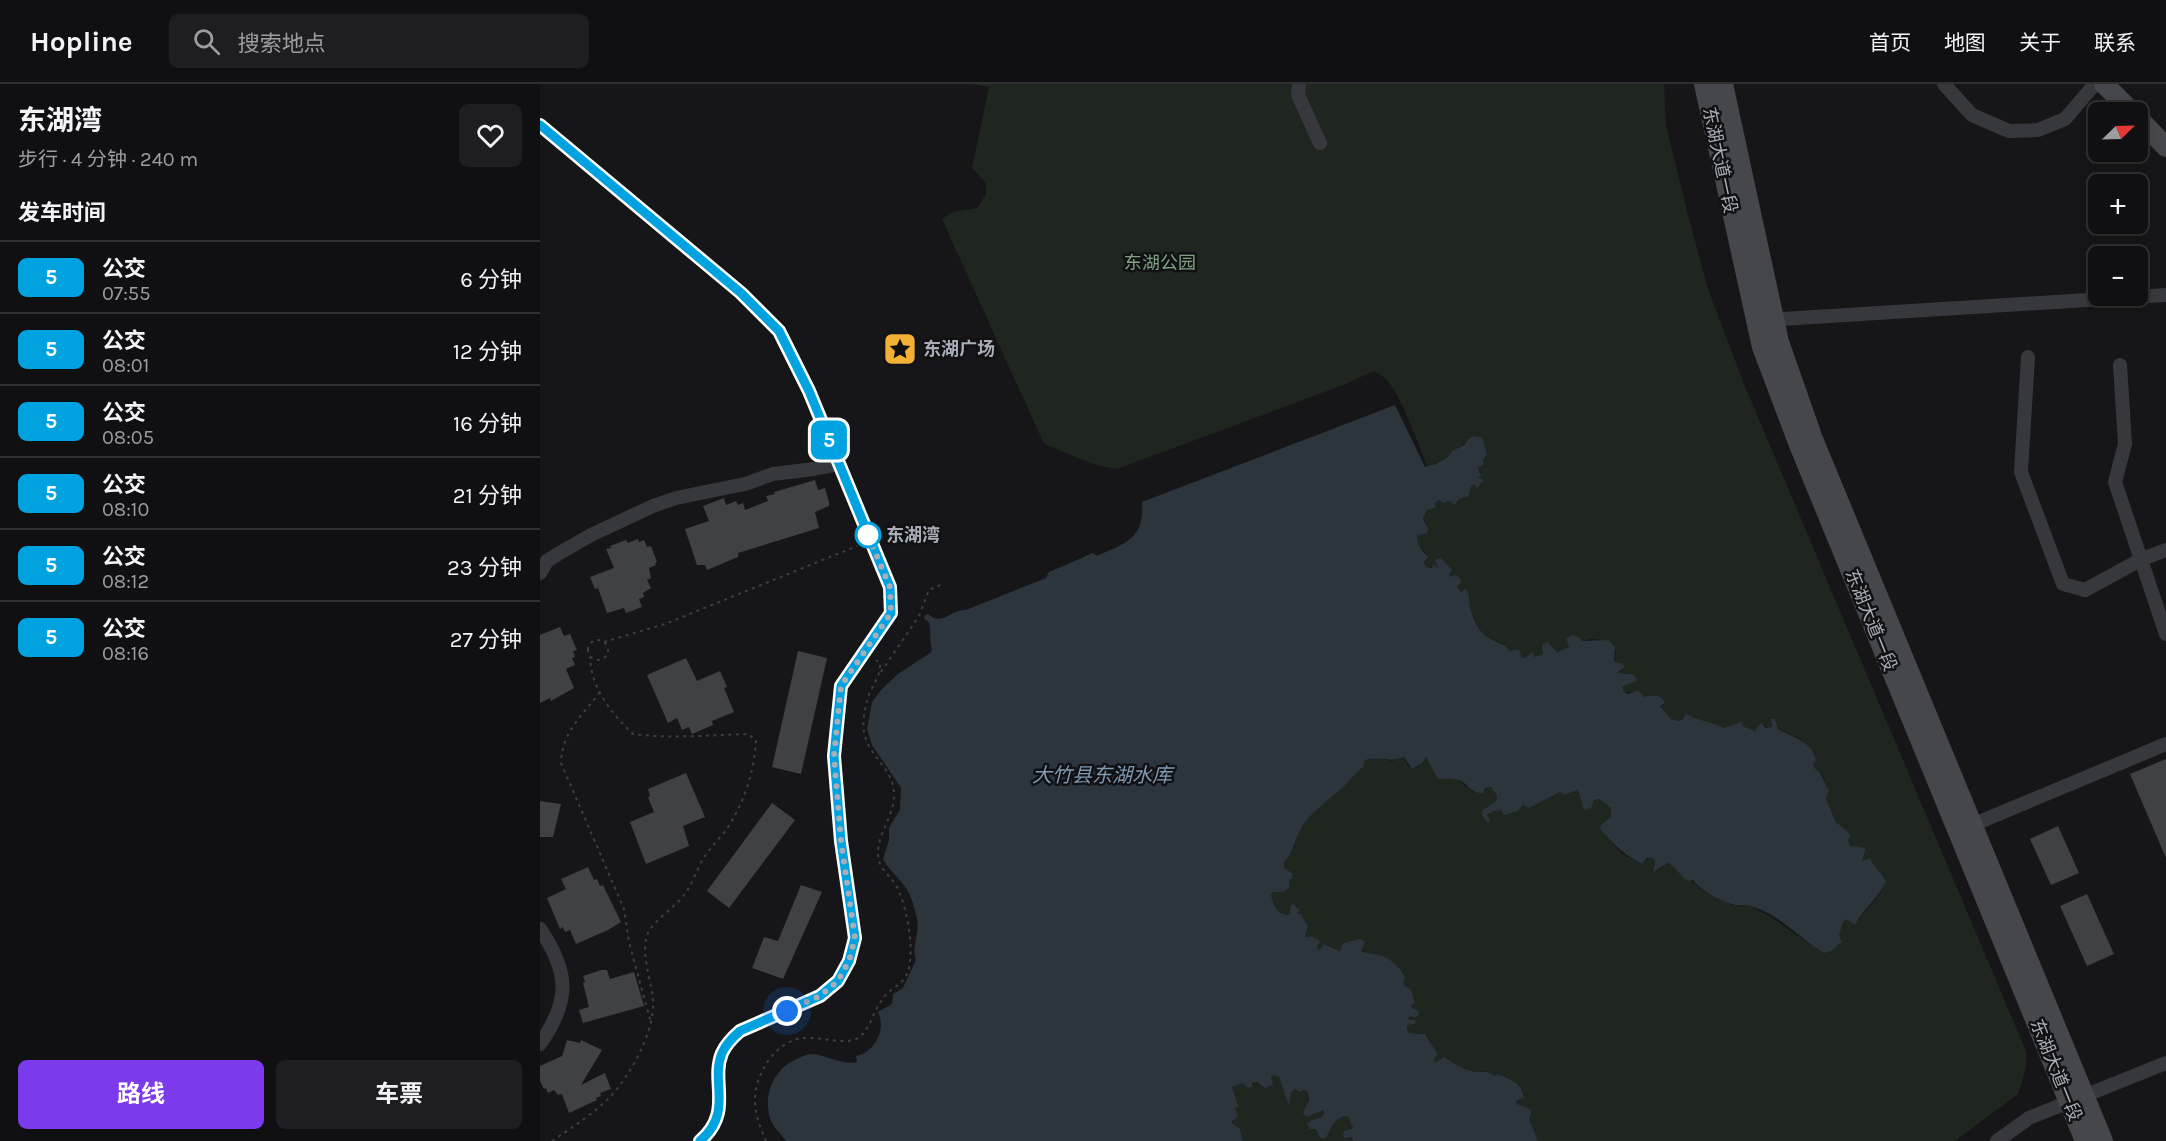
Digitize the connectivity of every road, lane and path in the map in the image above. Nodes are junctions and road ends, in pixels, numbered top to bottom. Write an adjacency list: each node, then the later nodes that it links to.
1 (1299, 84): 10 (street)
2 (1704, 84): 13 (main road, 东湖大道一段)
3 (1723, 84): 13 (main road, 东湖大道一段)
4 (1944, 84): 5 (street)
5 (2095, 84)
6 (2104, 84): 7 (main road)
7 (2122, 102)
8 (540, 125): 16 (street)
9 (2148, 128): 11 (main road)
10 (1320, 143)
11 (2166, 147)
12 (2166, 295): 13 (street)
13 (1765, 320): 28 (main road, 东湖大道一段)
14 (2028, 357): 19 (street)
15 (2121, 365): 19 (street)
16 (839, 464): 17 (street); 20 (street)
17 (870, 540): 23 (path); 35 (street)
18 (2166, 550): 19 (street)
19 (2142, 559): 22 (street)
20 (540, 573)
21 (943, 584): 25 (path)
22 (2166, 634)
23 (604, 642): 24 (path); 24 (path)
24 (590, 657): 26 (path)
25 (881, 672)
26 (600, 692): 30 (path); 30 (path)
27 (2166, 744): 28 (street)
28 (1965, 828): 33 (main road, 东湖大道一段)
29 (540, 929): 31 (street)
30 (651, 1025): 34 (path)
31 (540, 1044)
32 (2166, 1063): 33 (street)
33 (2077, 1099): 36 (street); 37 (main road, 东湖大道一段); 38 (main road, 东湖大道一段)
34 (552, 1141)
35 (700, 1141)
36 (1997, 1141)
37 (2085, 1141)
38 (2103, 1141)

